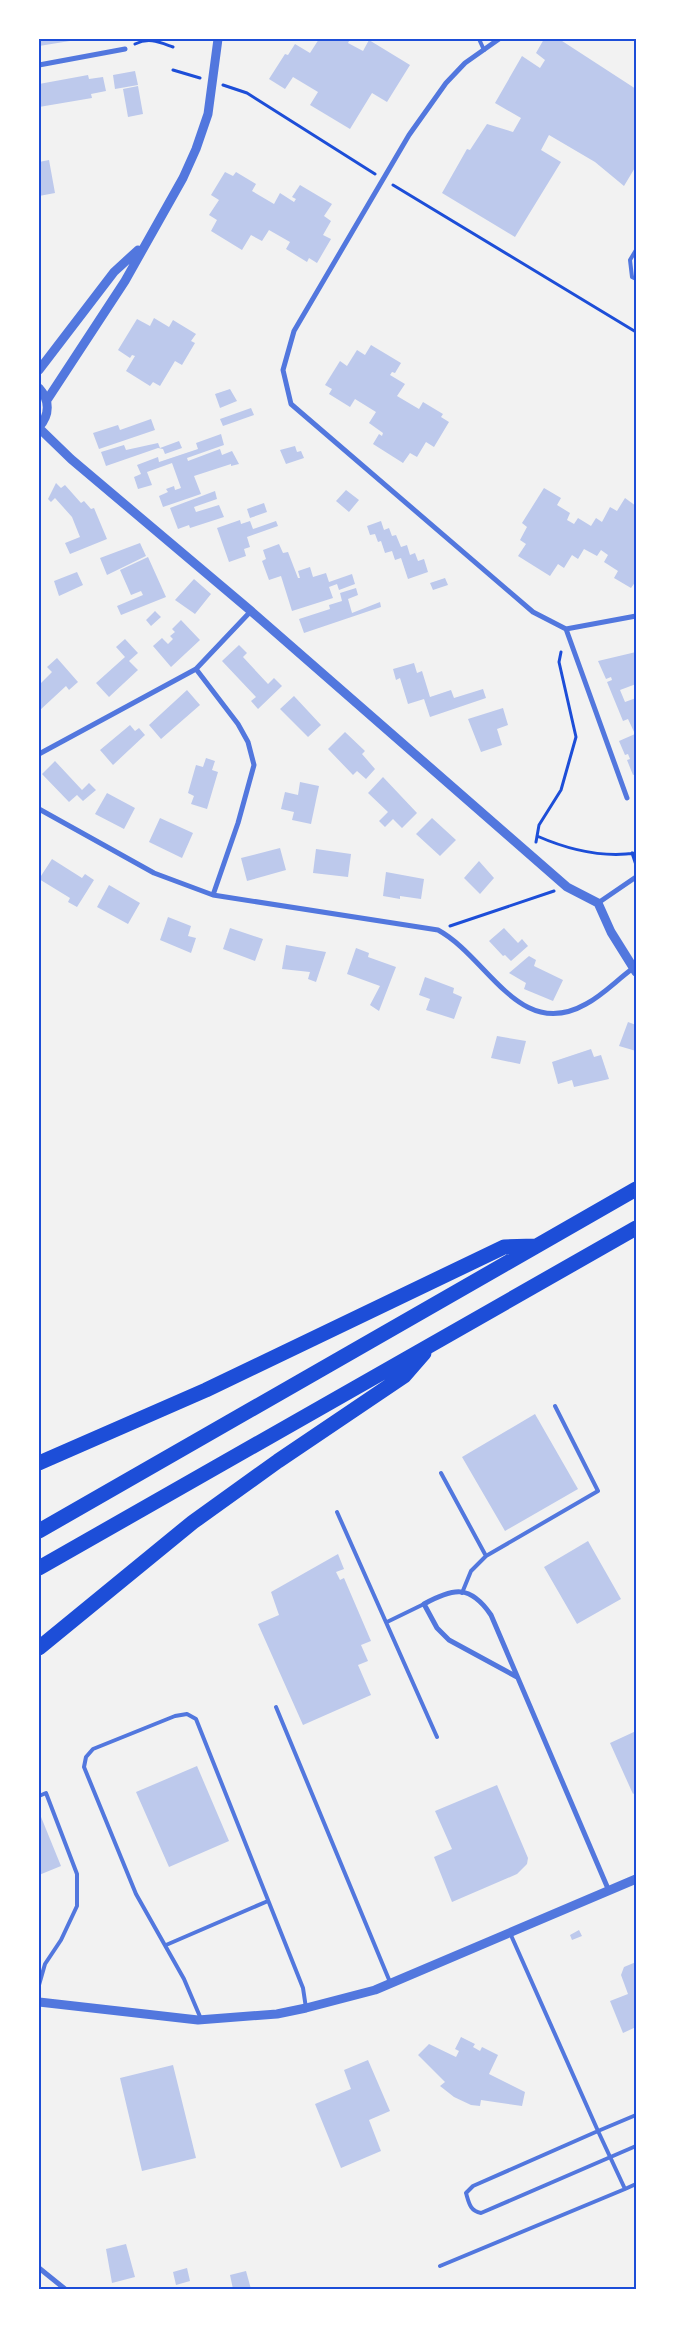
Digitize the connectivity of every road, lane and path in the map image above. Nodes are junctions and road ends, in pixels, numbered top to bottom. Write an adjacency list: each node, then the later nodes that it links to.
1 (218, 39): 9 (street)
2 (479, 39): 6 (lane)
3 (500, 39): 6 (street)
4 (174, 47): 5 (path)
5 (125, 49): 7 (street)
6 (484, 50): 10 (street)
7 (39, 65)
8 (173, 70): 9 (path)
9 (214, 82): 10 (path); 11 (street)
10 (383, 179): 14 (path); 21 (street)
11 (142, 246): 15 (street); 17 (street)
12 (636, 250): 13 (lane)
13 (636, 279)
14 (636, 332)
15 (39, 370)
16 (39, 388): 17 (street)
17 (47, 400): 18 (street)
18 (39, 427): 19 (street)
19 (251, 611): 22 (street); 28 (street)
20 (636, 616): 21 (street)
21 (566, 630): 24 (street); 26 (path)
22 (196, 669): 23 (street); 32 (street)
23 (39, 754)
24 (627, 798)
25 (39, 809): 32 (street)
26 (537, 836): 27 (path); 28 (path)
27 (634, 853): 29 (path)
28 (534, 859): 31 (street)
29 (636, 865)
30 (636, 877): 33 (street)
31 (567, 887): 33 (street); 34 (path)
32 (212, 895): 34 (street)
33 (598, 904): 35 (street)
34 (438, 930): 35 (street)
35 (634, 970)
36 (636, 1189): 38 (highway)
37 (636, 1228): 39 (highway)
38 (536, 1246): 41 (highway); 44 (highway)
39 (430, 1346): 46 (highway); 50 (highway)
40 (555, 1406): 45 (lane)
41 (39, 1463)
42 (441, 1473): 45 (lane)
43 (336, 1512): 49 (lane)
44 (39, 1531)
45 (486, 1556): 47 (lane)
46 (39, 1568)
47 (462, 1593): 48 (street); 51 (street)
48 (424, 1604): 49 (lane); 51 (street)
49 (386, 1622): 53 (lane)
50 (39, 1648)
51 (517, 1676): 56 (street)
52 (276, 1707): 60 (lane)
53 (437, 1737)
54 (39, 1796): 61 (lane)
55 (636, 1880): 56 (street)
56 (609, 1890): 58 (street)
57 (268, 1901): 59 (lane); 59 (lane); 63 (lane)
58 (510, 1932): 60 (street); 66 (lane)
59 (166, 1945): 64 (lane)
60 (391, 1983): 63 (street)
61 (39, 1984)
62 (39, 2002): 64 (street)
63 (306, 2008): 64 (street)
64 (201, 2019)
65 (636, 2115): 66 (lane)
66 (598, 2132): 68 (lane); 68 (lane)
67 (636, 2146): 68 (lane)
68 (611, 2157): 70 (lane)
69 (636, 2184): 70 (lane)
70 (625, 2188): 71 (lane)
71 (440, 2266)
72 (39, 2268): 73 (street)
73 (65, 2289)

